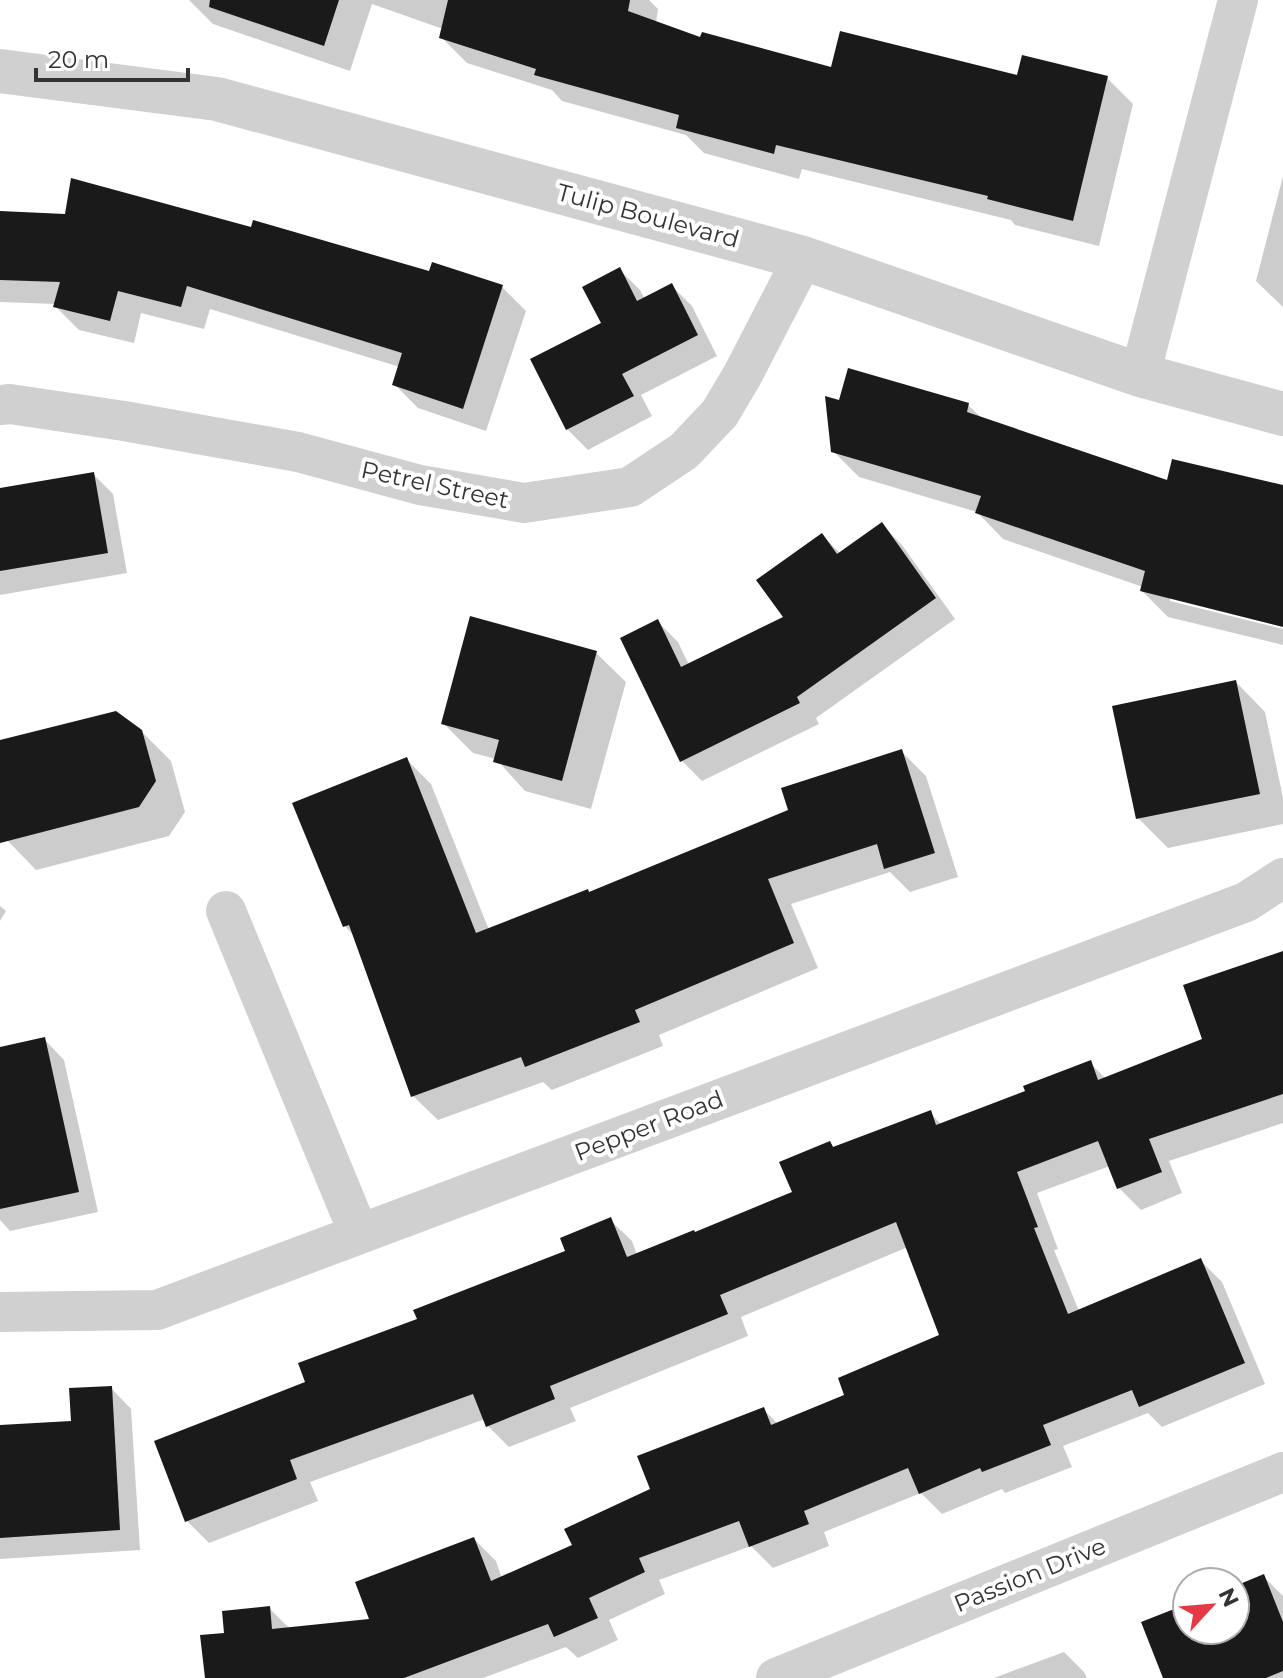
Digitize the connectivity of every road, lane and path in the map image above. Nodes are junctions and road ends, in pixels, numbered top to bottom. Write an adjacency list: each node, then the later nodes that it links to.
1 (1238, 0): 4 (street)
2 (0, 71): 3 (street, Tulip Boulevard)
3 (803, 258): 4 (street, Tulip Boulevard); 5 (street, Petrel Street)
4 (1140, 375): 6 (street, Tulip Boulevard)
5 (0, 405)
6 (1283, 414)
7 (1283, 878): 9 (street, Pepper Road)
8 (226, 911): 9 (street)
9 (359, 1234): 10 (street, Pepper Road)
10 (0, 1312)
11 (1281, 1479): 12 (street, Passion Drive)
12 (786, 1676)

